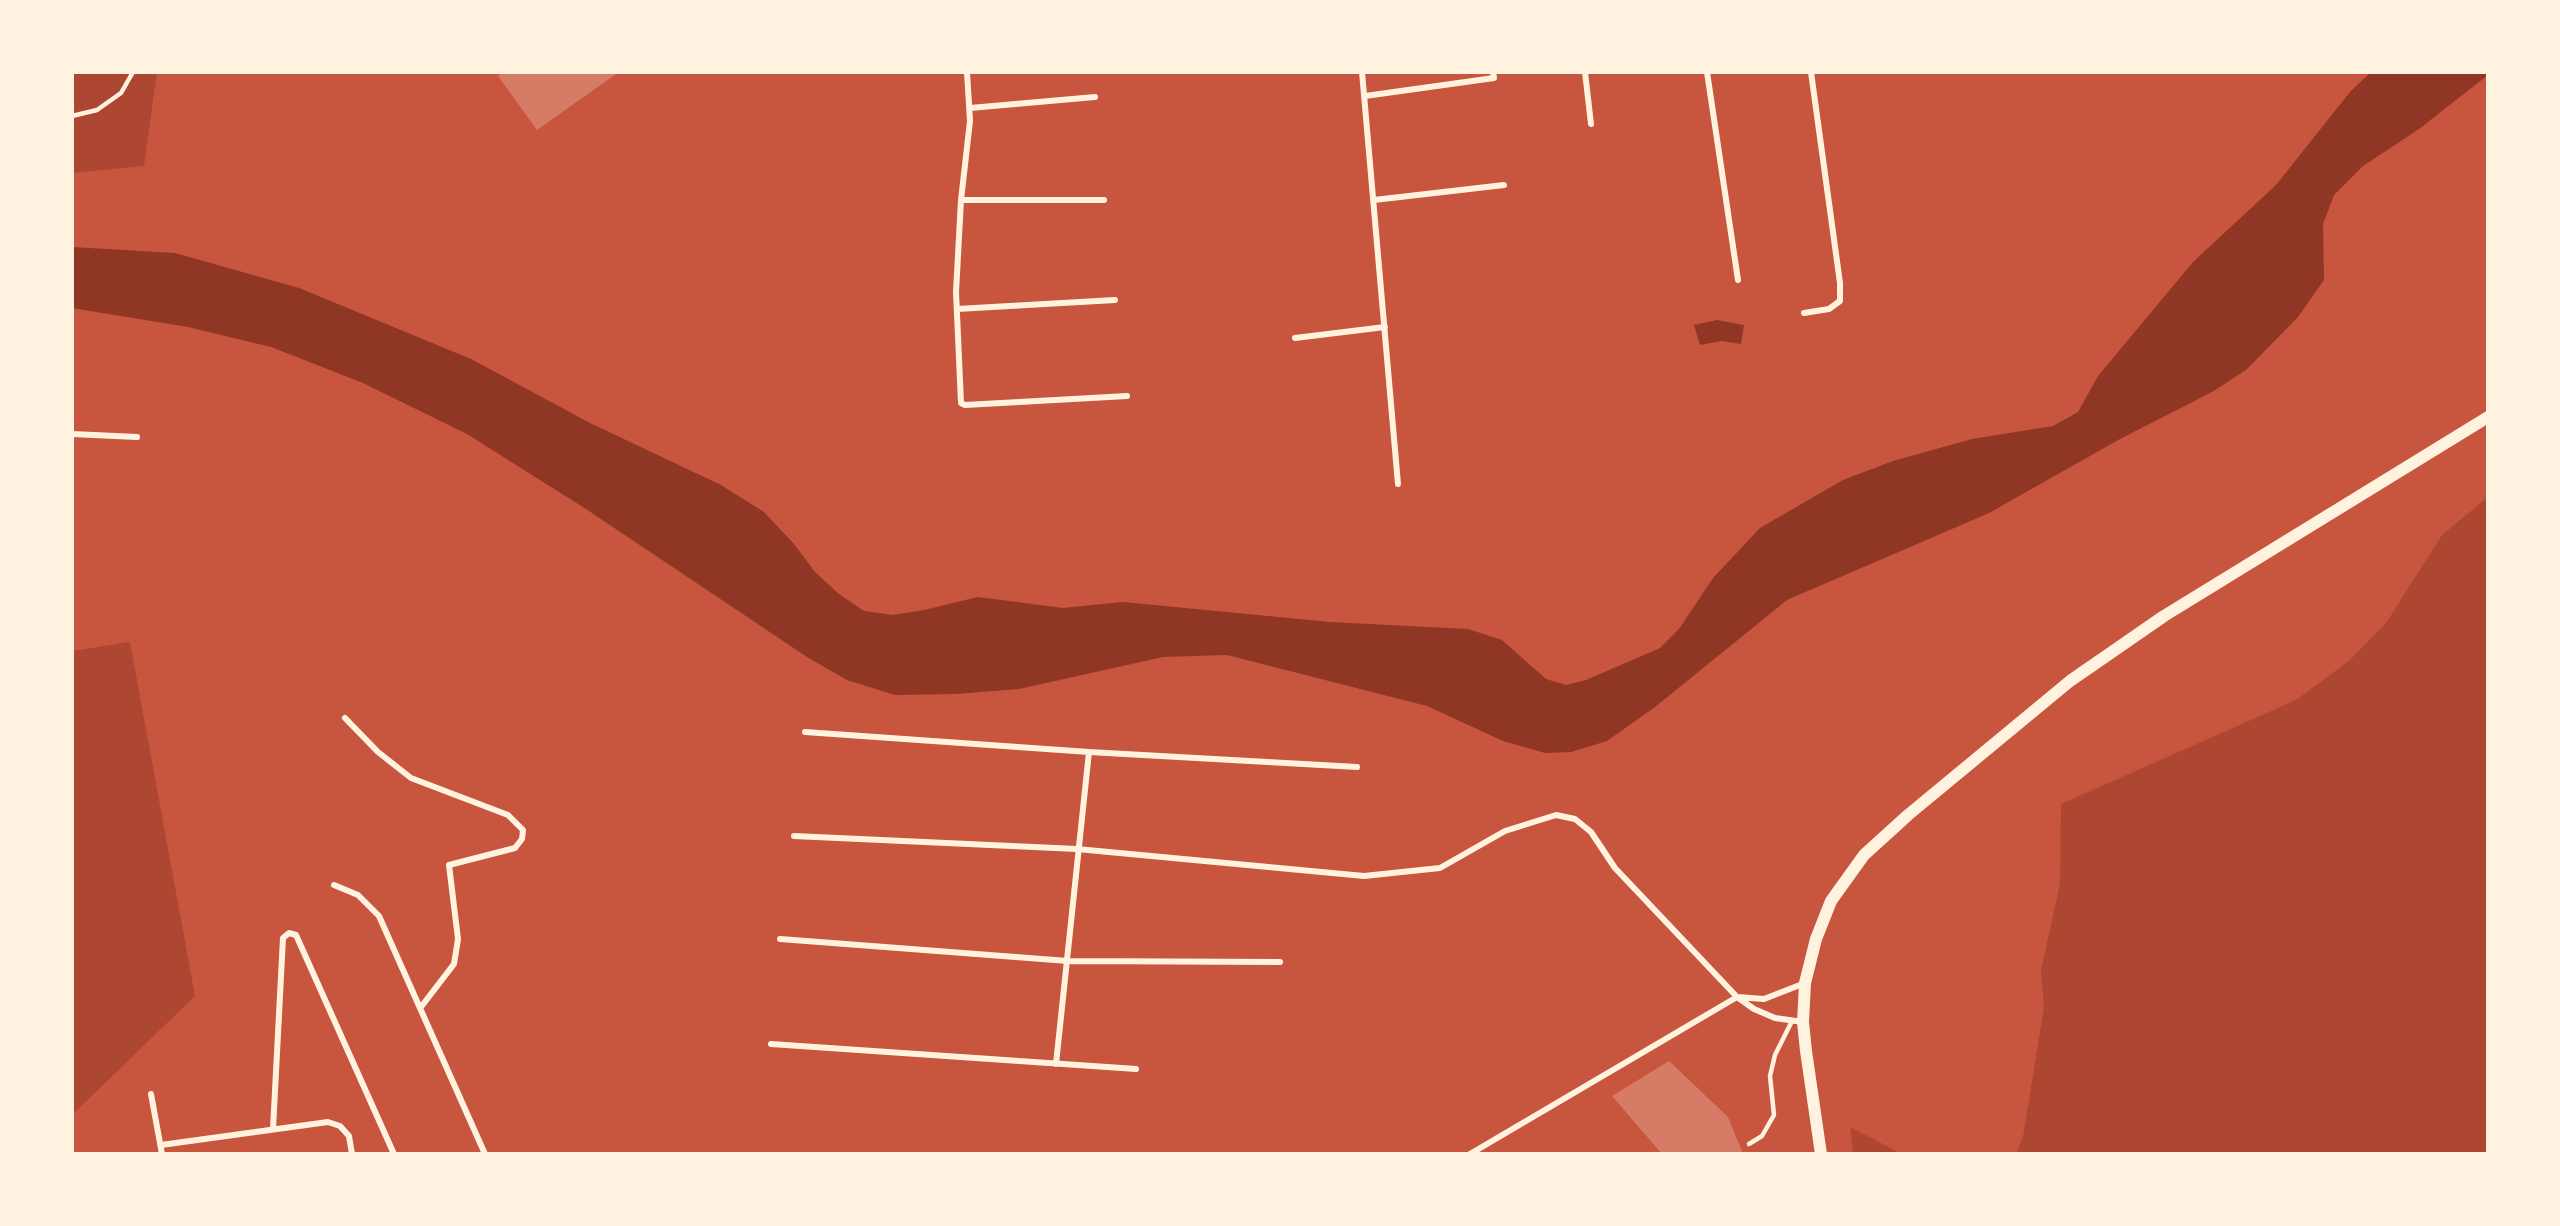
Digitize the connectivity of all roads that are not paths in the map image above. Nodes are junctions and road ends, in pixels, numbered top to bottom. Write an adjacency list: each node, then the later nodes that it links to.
1 (133, 72): 11 (lane)
2 (967, 72): 10 (street)
3 (1362, 72): 8 (street)
4 (1493, 72): 8 (street)
5 (1585, 72): 12 (street)
6 (1707, 72): 17 (street)
7 (1811, 72): 20 (street)
8 (1365, 96): 16 (street)
9 (1095, 97): 10 (street)
10 (970, 108): 14 (street)
11 (72, 116)
12 (1591, 124)
13 (1504, 185): 16 (street)
14 (961, 200): 15 (street); 19 (street)
15 (1104, 200)
16 (1374, 200): 21 (street)
17 (1738, 280)
18 (1115, 300): 19 (street)
19 (957, 309): 23 (street)
20 (1804, 314)
21 (1385, 327): 22 (street); 27 (street)
22 (1295, 338)
23 (1127, 396)
24 (2488, 417): 38 (main road)
25 (72, 434): 26 (street)
26 (137, 437)
27 (1398, 484)
28 (345, 718): 40 (street)
29 (805, 732): 30 (street)
30 (1089, 752): 31 (street); 33 (street)
31 (1357, 767)
32 (794, 836): 33 (street)
33 (1077, 849): 36 (street); 39 (street)
34 (334, 885): 40 (street)
35 (780, 939): 36 (street)
36 (1068, 961): 37 (street); 43 (street)
37 (1280, 962)
38 (1805, 983): 39 (street); 41 (main road)
39 (1737, 997): 41 (street); 53 (street)
40 (421, 1007): 52 (street)
41 (1798, 1022): 47 (lane); 54 (main road)
42 (771, 1044): 43 (street)
43 (1056, 1064): 44 (street)
44 (1137, 1069)
45 (151, 1094): 48 (street)
46 (273, 1129): 48 (street); 50 (street); 51 (street)
47 (1749, 1144)
48 (161, 1145): 49 (street)
49 (162, 1154)
50 (352, 1154)
51 (394, 1154)
52 (485, 1154)
53 (1470, 1154)
54 (1821, 1154)

